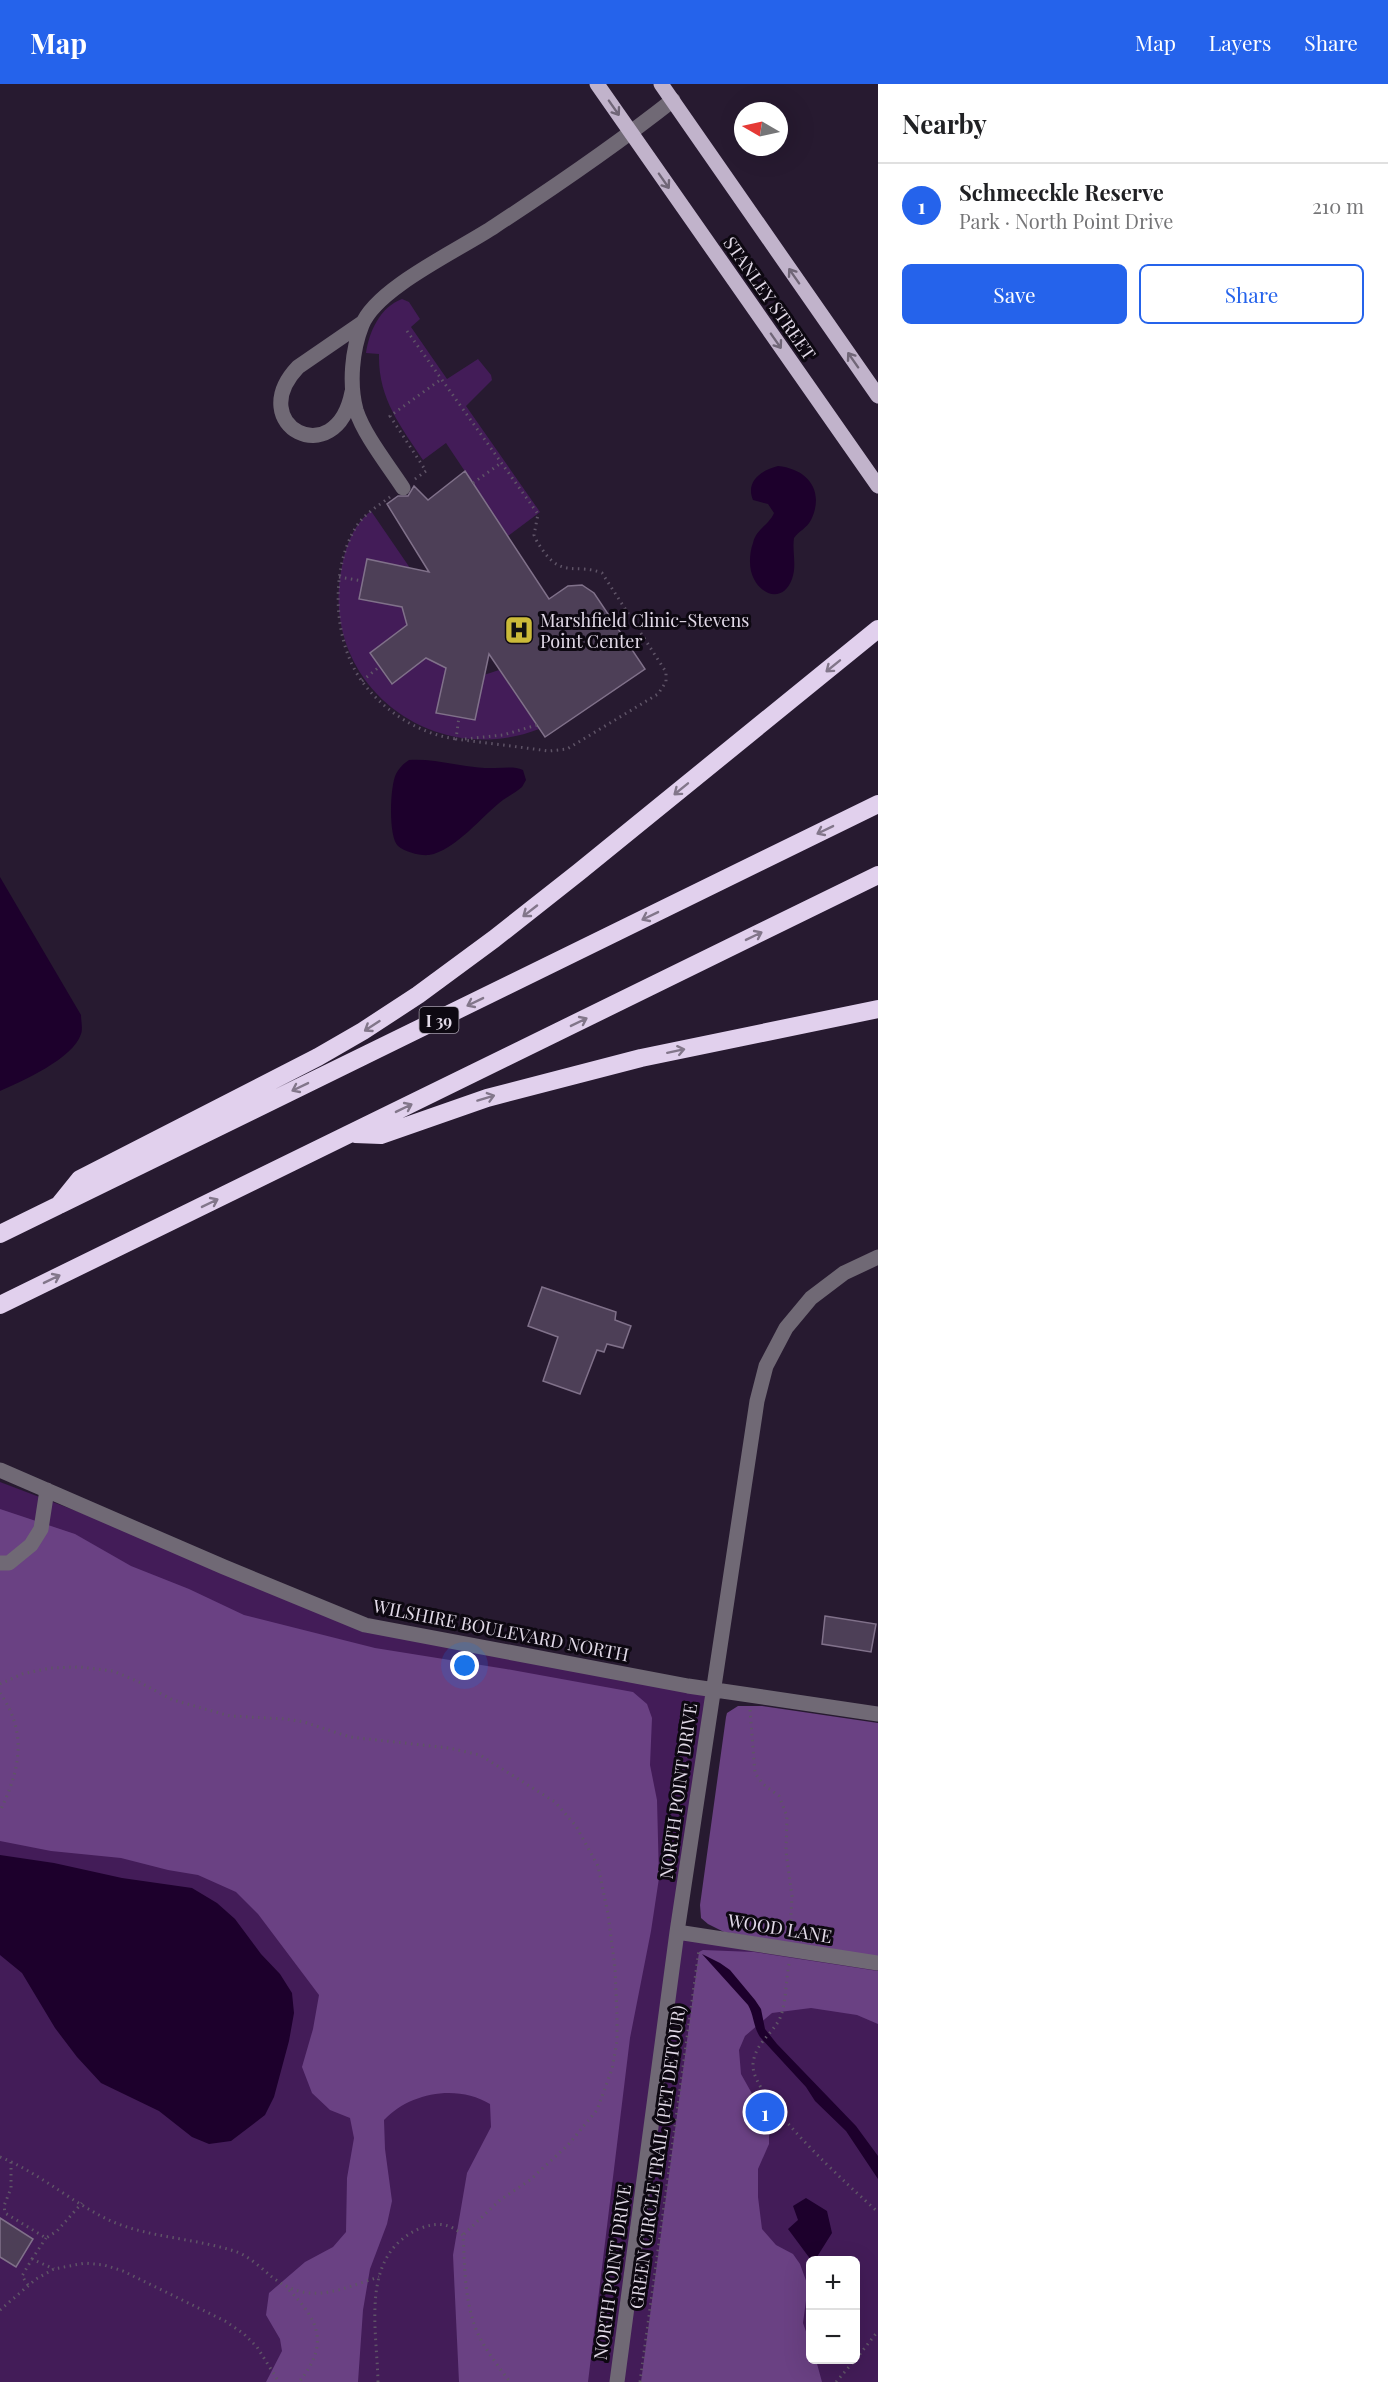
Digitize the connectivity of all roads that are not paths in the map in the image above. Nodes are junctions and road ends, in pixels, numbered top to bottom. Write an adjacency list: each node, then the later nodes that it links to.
1 (597, 84): 4 (main road, STANLEY STREET, one-way to 4)
2 (662, 84): 3 (main road, STANLEY STREET)
3 (673, 100): 4 (street); 7 (main road, STANLEY STREET, one-way to 3)
4 (631, 133): 5 (street); 8 (main road, STANLEY STREET, one-way to 8)
5 (363, 323): 6 (street); 6 (street)
6 (353, 386): 9 (street)
7 (878, 396)
8 (878, 486)
9 (403, 488)
10 (878, 629): 15 (highway, one-way to 15)
11 (878, 804): 15 (highway, I 39, one-way to 15)
12 (878, 875): 14 (highway, one-way to 12)
13 (878, 1009): 14 (highway, one-way to 13)
14 (350, 1134): 18 (highway, one-way to 14)
15 (59, 1205): 16 (highway, I 39)
16 (0, 1234)
17 (878, 1257): 22 (street, NORTH POINT DRIVE)
18 (0, 1305)
19 (0, 1470): 20 (street, WILSHIRE BOULEVARD NORTH)
20 (47, 1490): 21 (street); 22 (street, WILSHIRE BOULEVARD NORTH)
21 (0, 1563)
22 (712, 1689): 23 (street, WILSHIRE BOULEVARD NORTH); 24 (street, NORTH POINT DRIVE)
23 (878, 1714)
24 (677, 1932): 25 (street, WOOD LANE); 26 (street, NORTH POINT DRIVE)
25 (878, 1963)
26 (617, 2382)

